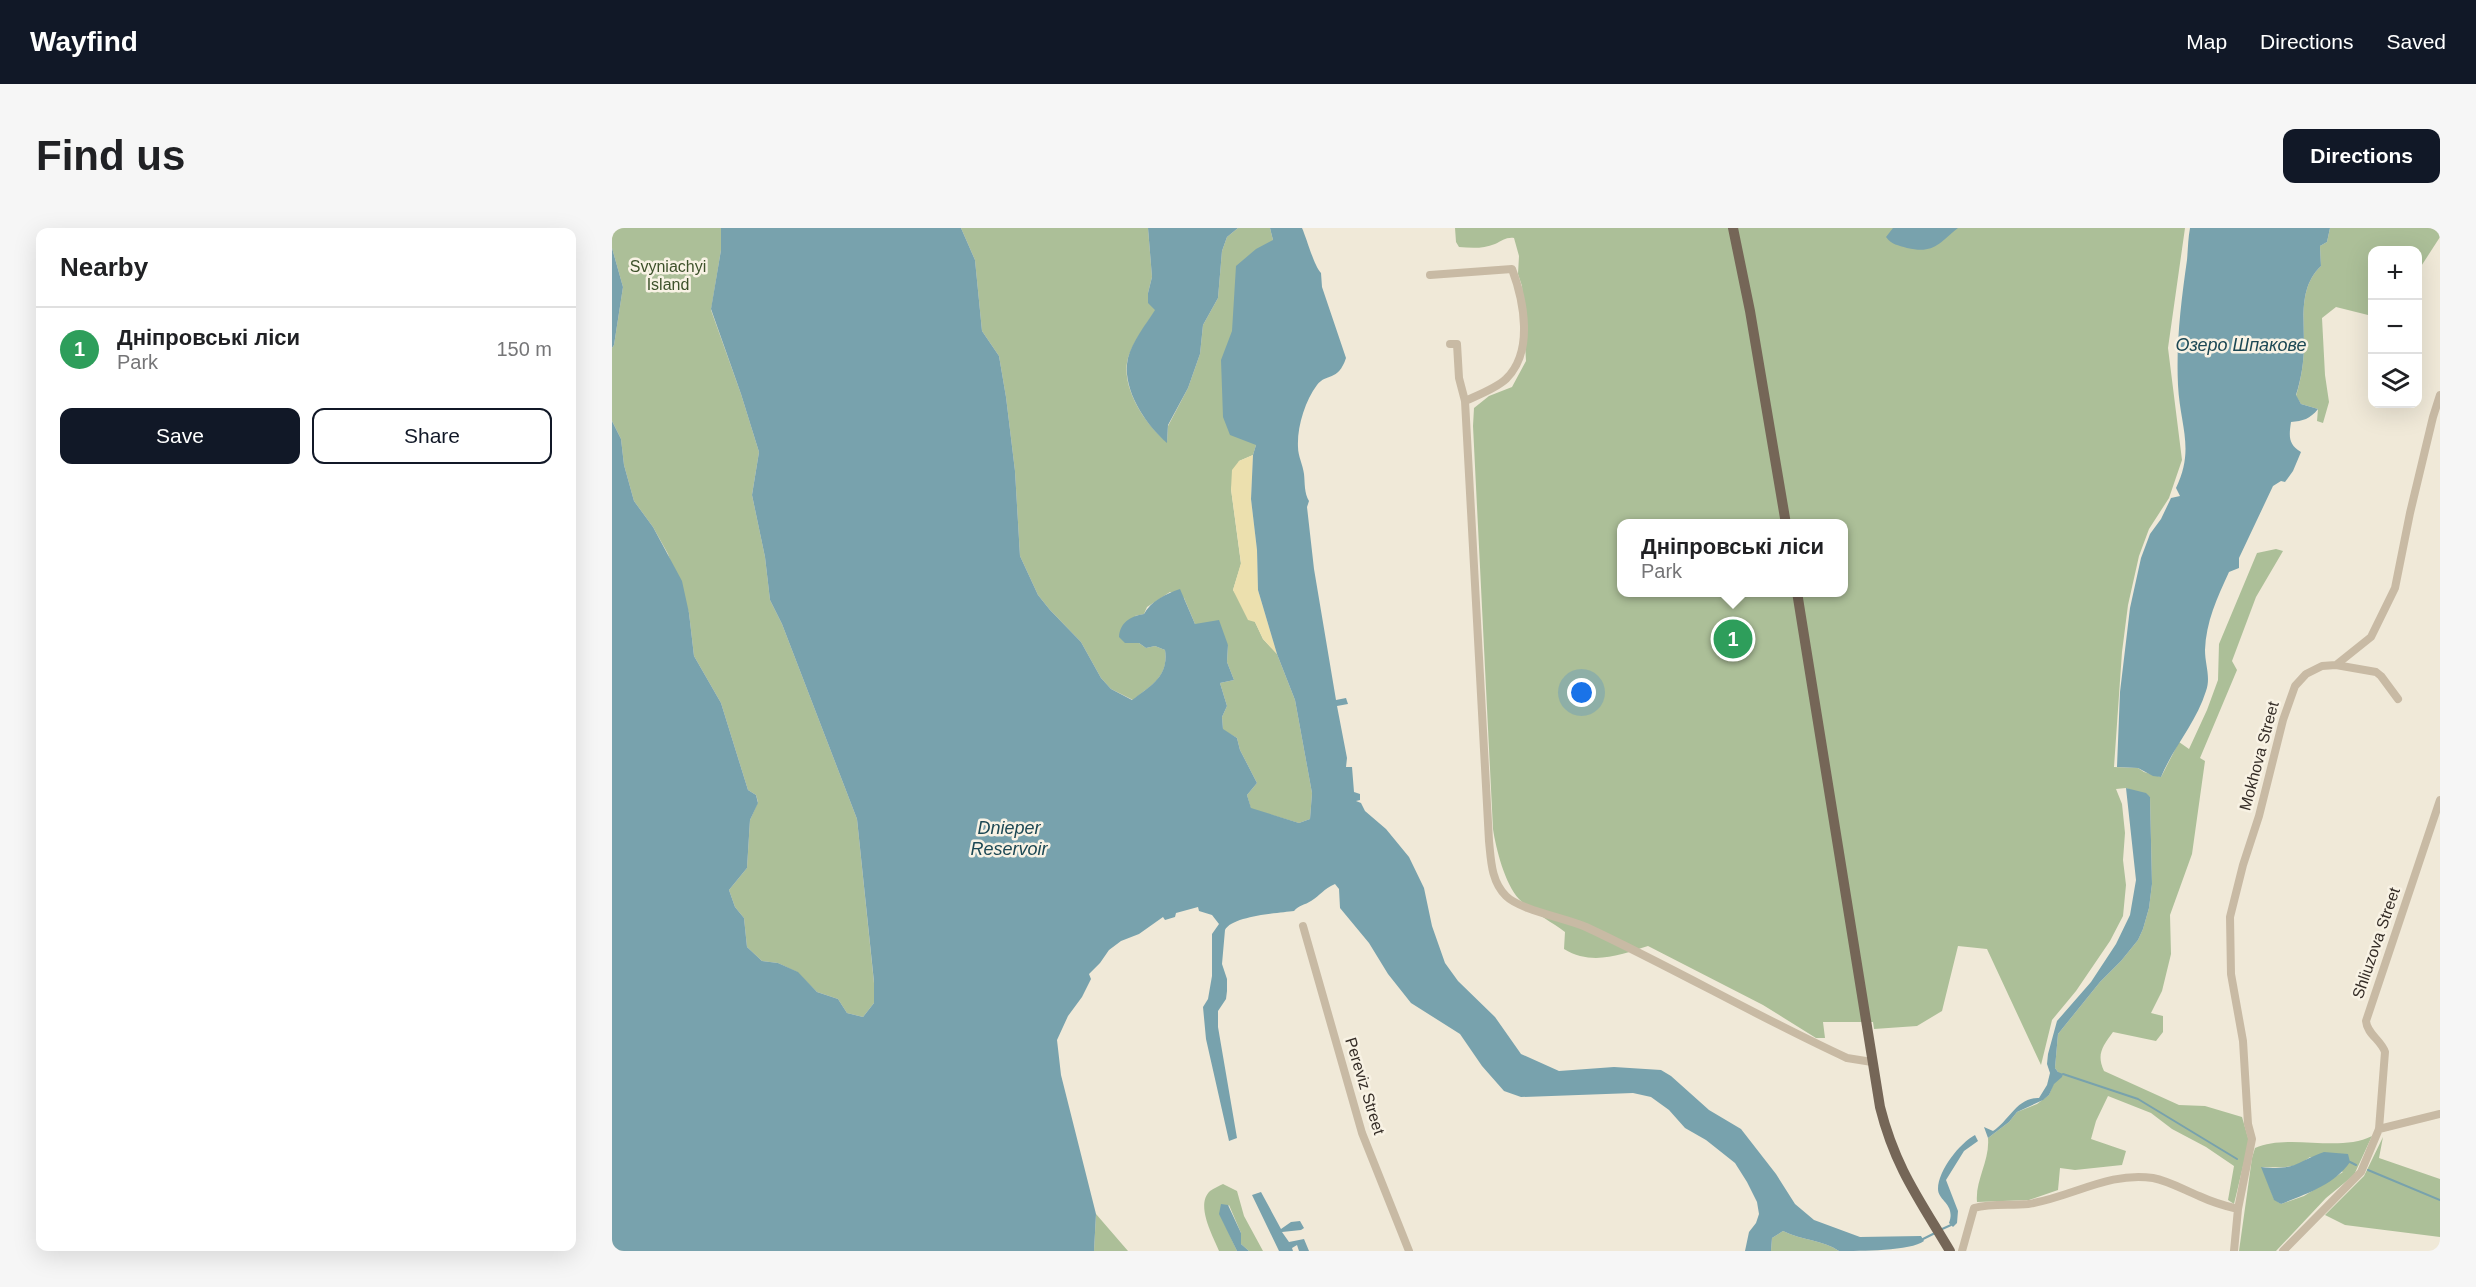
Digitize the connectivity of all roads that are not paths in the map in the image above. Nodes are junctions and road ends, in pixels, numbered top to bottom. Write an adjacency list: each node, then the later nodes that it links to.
1 (1733, 228): 6 (main road)
2 (1430, 275): 5 (street)
3 (1450, 344): 5 (street)
4 (2440, 396): 8 (street, Mokhova Street)
5 (1465, 401): 12 (street)
6 (1785, 519)
7 (1798, 597): 12 (main road)
8 (2336, 665): 9 (street); 15 (street, Mokhova Street)
9 (2398, 699)
10 (2440, 800): 14 (street, Shliuzova Street)
11 (1303, 926): 17 (street, Pereviz Street)
12 (1872, 1062): 16 (main road)
13 (2440, 1114): 14 (street)
14 (2379, 1129): 20 (street, Shliuzova Street)
15 (2238, 1209): 18 (street); 19 (street)
16 (1948, 1247)
17 (1409, 1251)
18 (1962, 1251)
19 (2234, 1251)
20 (2283, 1251)

